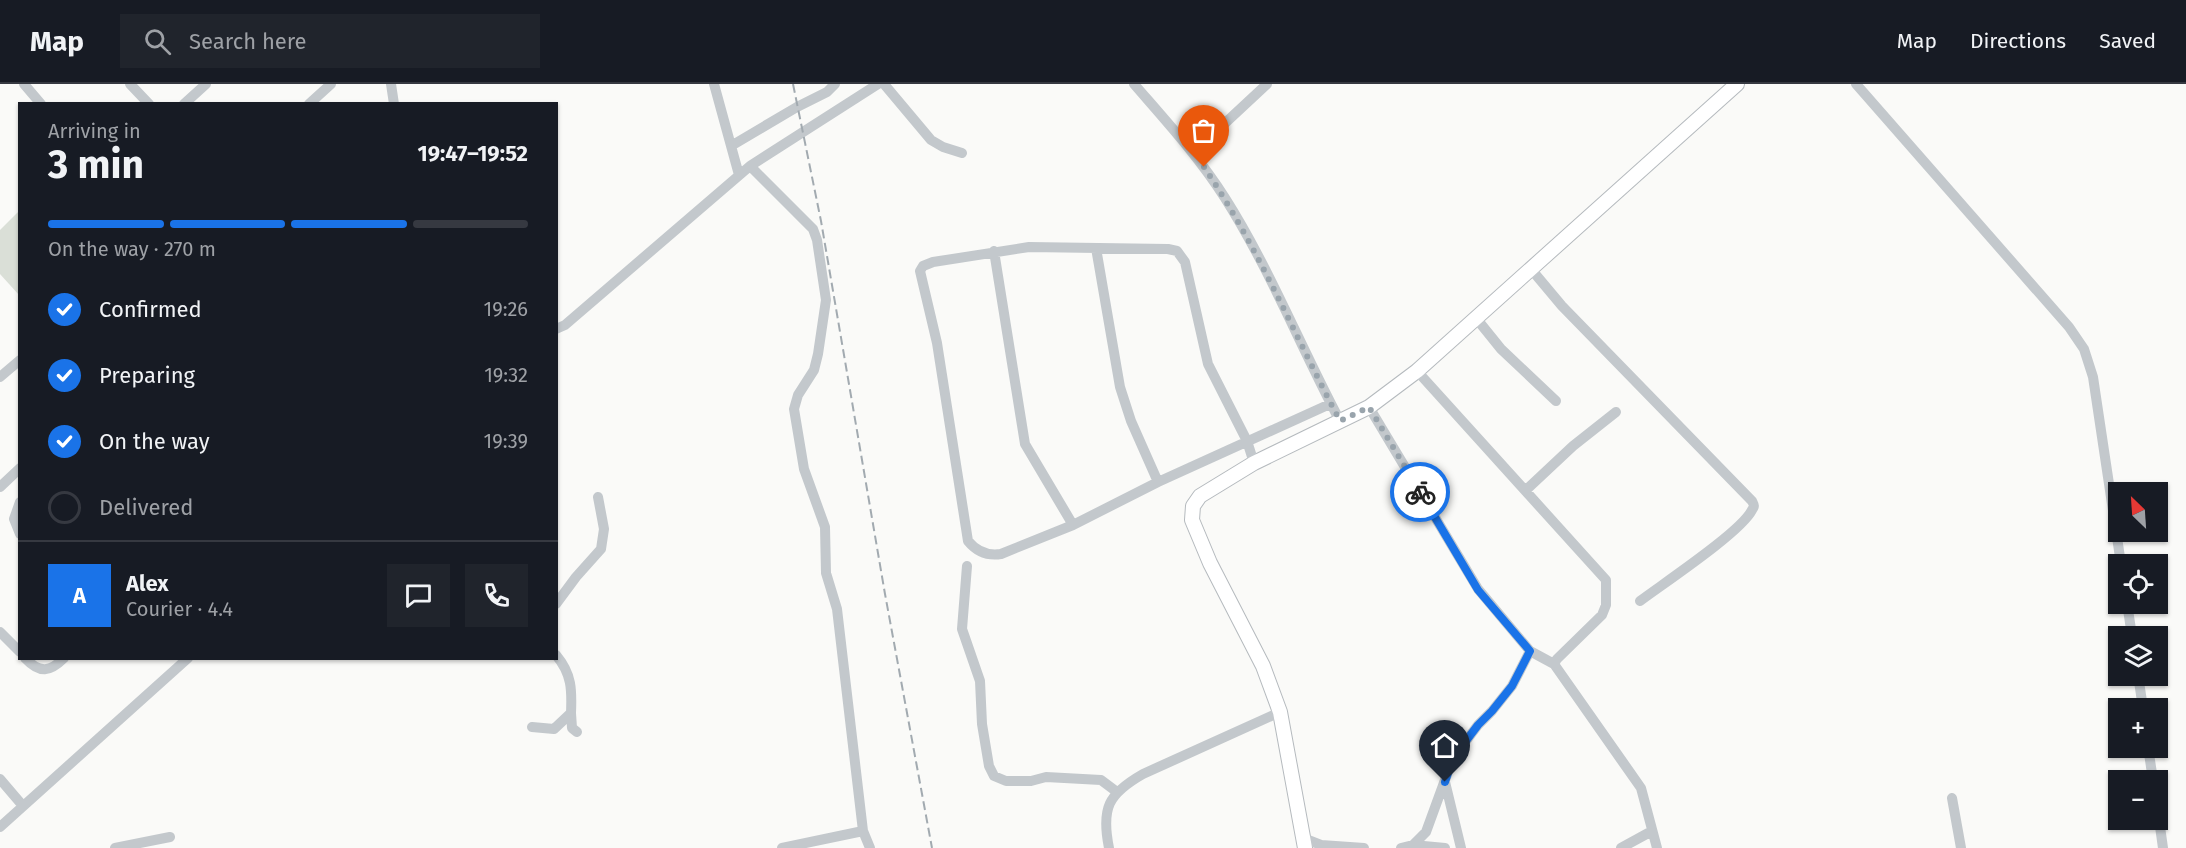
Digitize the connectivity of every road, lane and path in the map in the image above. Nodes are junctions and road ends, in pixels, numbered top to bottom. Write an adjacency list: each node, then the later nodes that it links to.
1 (24, 84): 14 (street)
2 (130, 84): 15 (street)
3 (206, 84): 16 (street)
4 (331, 84): 17 (street)
5 (390, 84): 18 (street)
6 (714, 84): 19 (street)
7 (835, 84): 19 (street)
8 (878, 84): 22 (street)
9 (884, 84): 21 (street)
10 (1134, 84): 20 (street)
11 (1266, 84): 20 (street)
12 (1737, 84): 26 (main road)
13 (1856, 84): 47 (street)
14 (39, 102)
15 (148, 102)
16 (186, 102)
17 (311, 102)
18 (394, 102)
19 (731, 146): 23 (street)
20 (1194, 152): 33 (street)
21 (962, 153)
22 (750, 166): 23 (street); 70 (street)
23 (739, 175): 28 (street)
24 (1096, 248): 25 (street); 37 (street); 40 (street)
25 (994, 251): 45 (street); 45 (street)
26 (1531, 269): 27 (main road); 50 (street)
27 (1476, 318): 30 (main road); 32 (street)
28 (558, 328)
29 (18, 362): 31 (street)
30 (1417, 371): 34 (main road); 42 (street)
31 (0, 377)
32 (1556, 401)
33 (1330, 404): 36 (street); 37 (street)
34 (1369, 407): 36 (main road); 53 (street)
35 (1616, 412): 42 (street)
36 (1340, 421): 38 (main road)
37 (1247, 441): 38 (street); 40 (street)
38 (1254, 463): 59 (main road)
39 (18, 470): 41 (street)
40 (1158, 482): 45 (street)
41 (0, 487)
42 (1526, 490): 58 (street)
43 (598, 497): 49 (street)
44 (18, 508): 46 (street)
45 (1072, 525)
46 (18, 529)
47 (2120, 554)
48 (967, 566): 65 (street)
49 (558, 601)
50 (1640, 601)
51 (0, 632): 52 (street)
52 (18, 650)
53 (1530, 651): 58 (street); 64 (street)
54 (558, 657): 60 (street)
55 (28, 660): 56 (street)
56 (62, 660)
57 (186, 660): 67 (street)
58 (1554, 664): 71 (street)
59 (1280, 712): 65 (street); 73 (main road)
60 (571, 713): 61 (street); 62 (street)
61 (532, 727)
62 (577, 732)
63 (0, 779): 67 (street)
64 (1445, 782): 74 (street); 82 (street)
65 (1117, 792): 78 (street)
66 (1952, 798): 85 (street)
67 (23, 807): 68 (street)
68 (0, 827)
69 (2160, 830): 86 (street)
70 (863, 831): 75 (street); 77 (street)
71 (1652, 831): 83 (street); 84 (street)
72 (170, 837): 76 (street)
73 (1304, 843): 79 (street)
74 (1413, 844): 80 (street); 81 (street)
75 (868, 846)
76 (115, 848)
77 (782, 848)
78 (1109, 848)
79 (1364, 848)
80 (1401, 848)
81 (1445, 848)
82 (1461, 848)
83 (1621, 848)
84 (1658, 848)
85 (1961, 848)
86 (2163, 848)

